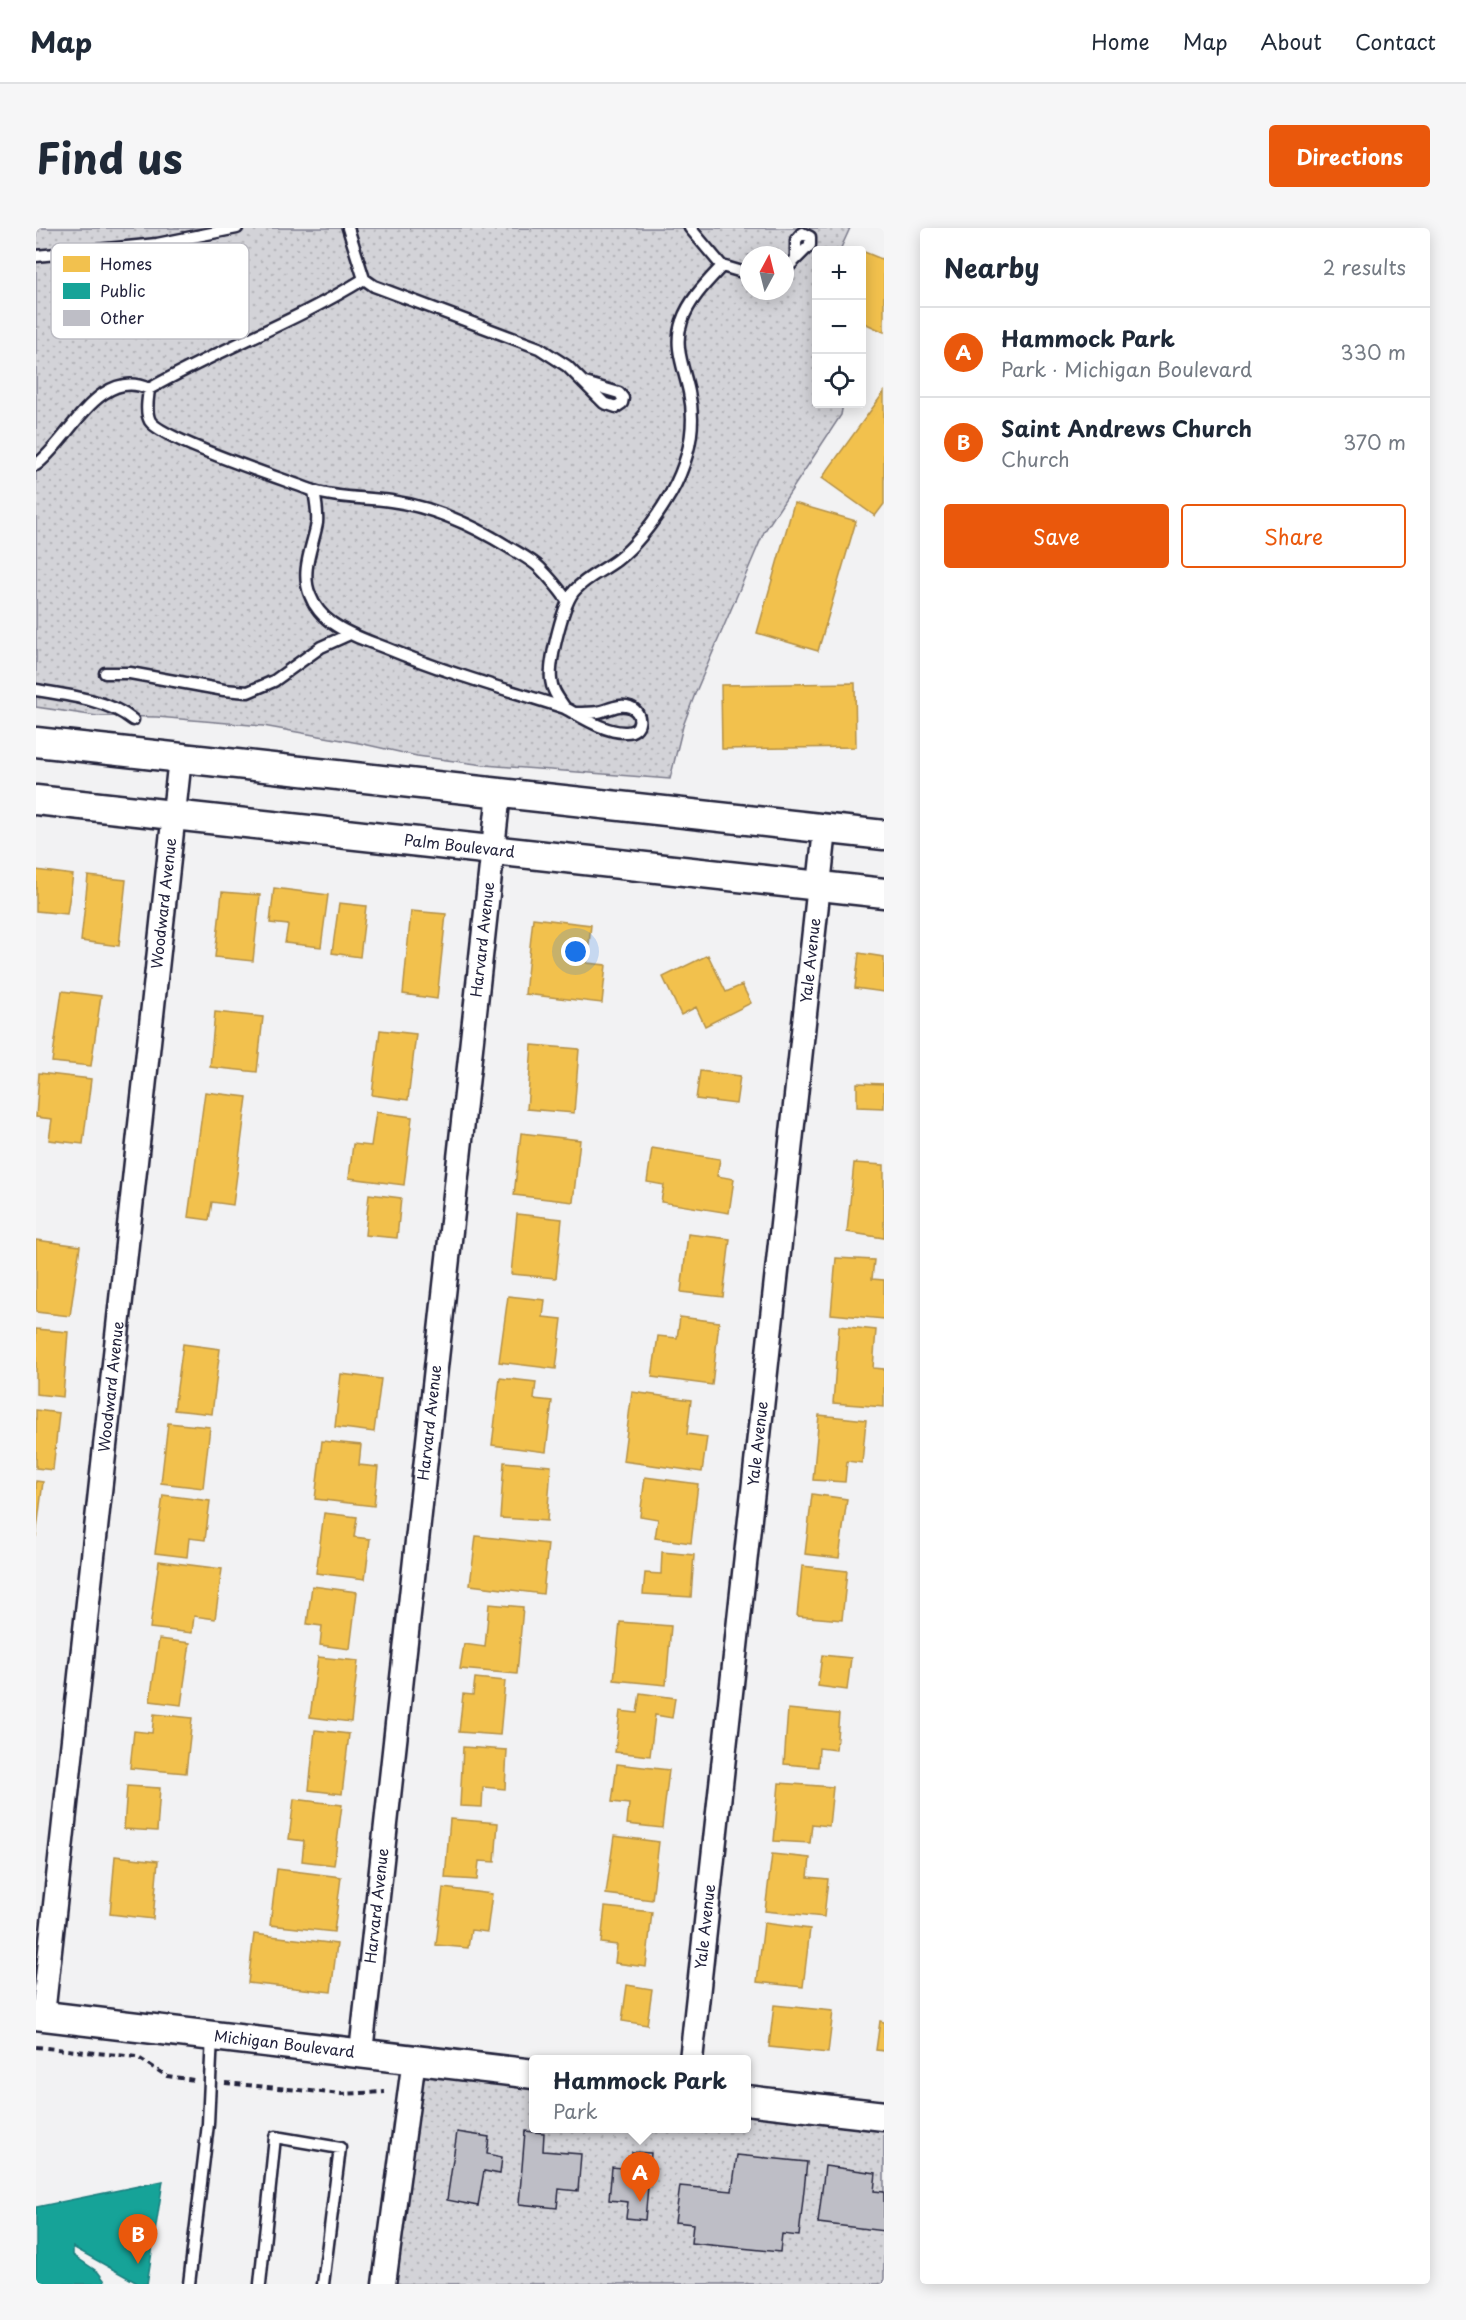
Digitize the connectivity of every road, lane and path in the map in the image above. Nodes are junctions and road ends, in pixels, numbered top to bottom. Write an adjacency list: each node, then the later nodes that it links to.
1 (237, 228): 4 (lane)
2 (348, 228): 11 (lane)
3 (690, 228): 9 (lane)
4 (162, 243)
5 (51, 255): 6 (lane)
6 (36, 256)
7 (796, 257): 8 (lane)
8 (794, 259)
9 (722, 266): 10 (lane); 16 (lane)
10 (740, 272)
11 (364, 279): 12 (lane); 13 (lane)
12 (585, 382)
13 (149, 389): 14 (lane); 15 (lane)
14 (36, 465)
15 (314, 491): 16 (lane); 17 (lane)
16 (567, 600): 20 (lane)
17 (350, 634): 18 (lane); 20 (lane)
18 (105, 673)
19 (36, 690): 21 (lane)
20 (570, 710): 20 (lane)
21 (133, 720)
22 (36, 742): 23 (street)
23 (180, 758): 24 (street); 26 (street, Woodward Avenue)
24 (499, 793): 27 (street); 29 (street, Harvard Avenue)
25 (36, 800): 26 (street, Palm Boulevard)
26 (174, 815): 29 (street, Palm Boulevard); 32 (street, Woodward Avenue)
27 (825, 830): 28 (street); 30 (street, Yale Avenue)
28 (884, 835)
29 (493, 850): 30 (street, Palm Boulevard); 35 (street, Harvard Avenue)
30 (819, 885): 31 (street, Palm Boulevard); 36 (street, Yale Avenue)
31 (884, 893)
32 (39, 2015): 33 (street, Michigan Boulevard)
33 (212, 2035): 35 (street, Michigan Boulevard); 39 (lane)
34 (36, 2047): 39 (path)
35 (361, 2052): 37 (street, Michigan Boulevard)
36 (692, 2055)
37 (414, 2059): 38 (street, Michigan Boulevard); 40 (street)
38 (529, 2073)
39 (210, 2082): 40 (path); 43 (lane)
40 (410, 2091): 46 (street)
41 (751, 2100): 42 (street)
42 (884, 2116)
43 (189, 2284)
44 (260, 2284): 45 (lane)
45 (323, 2284)
46 (384, 2284)

